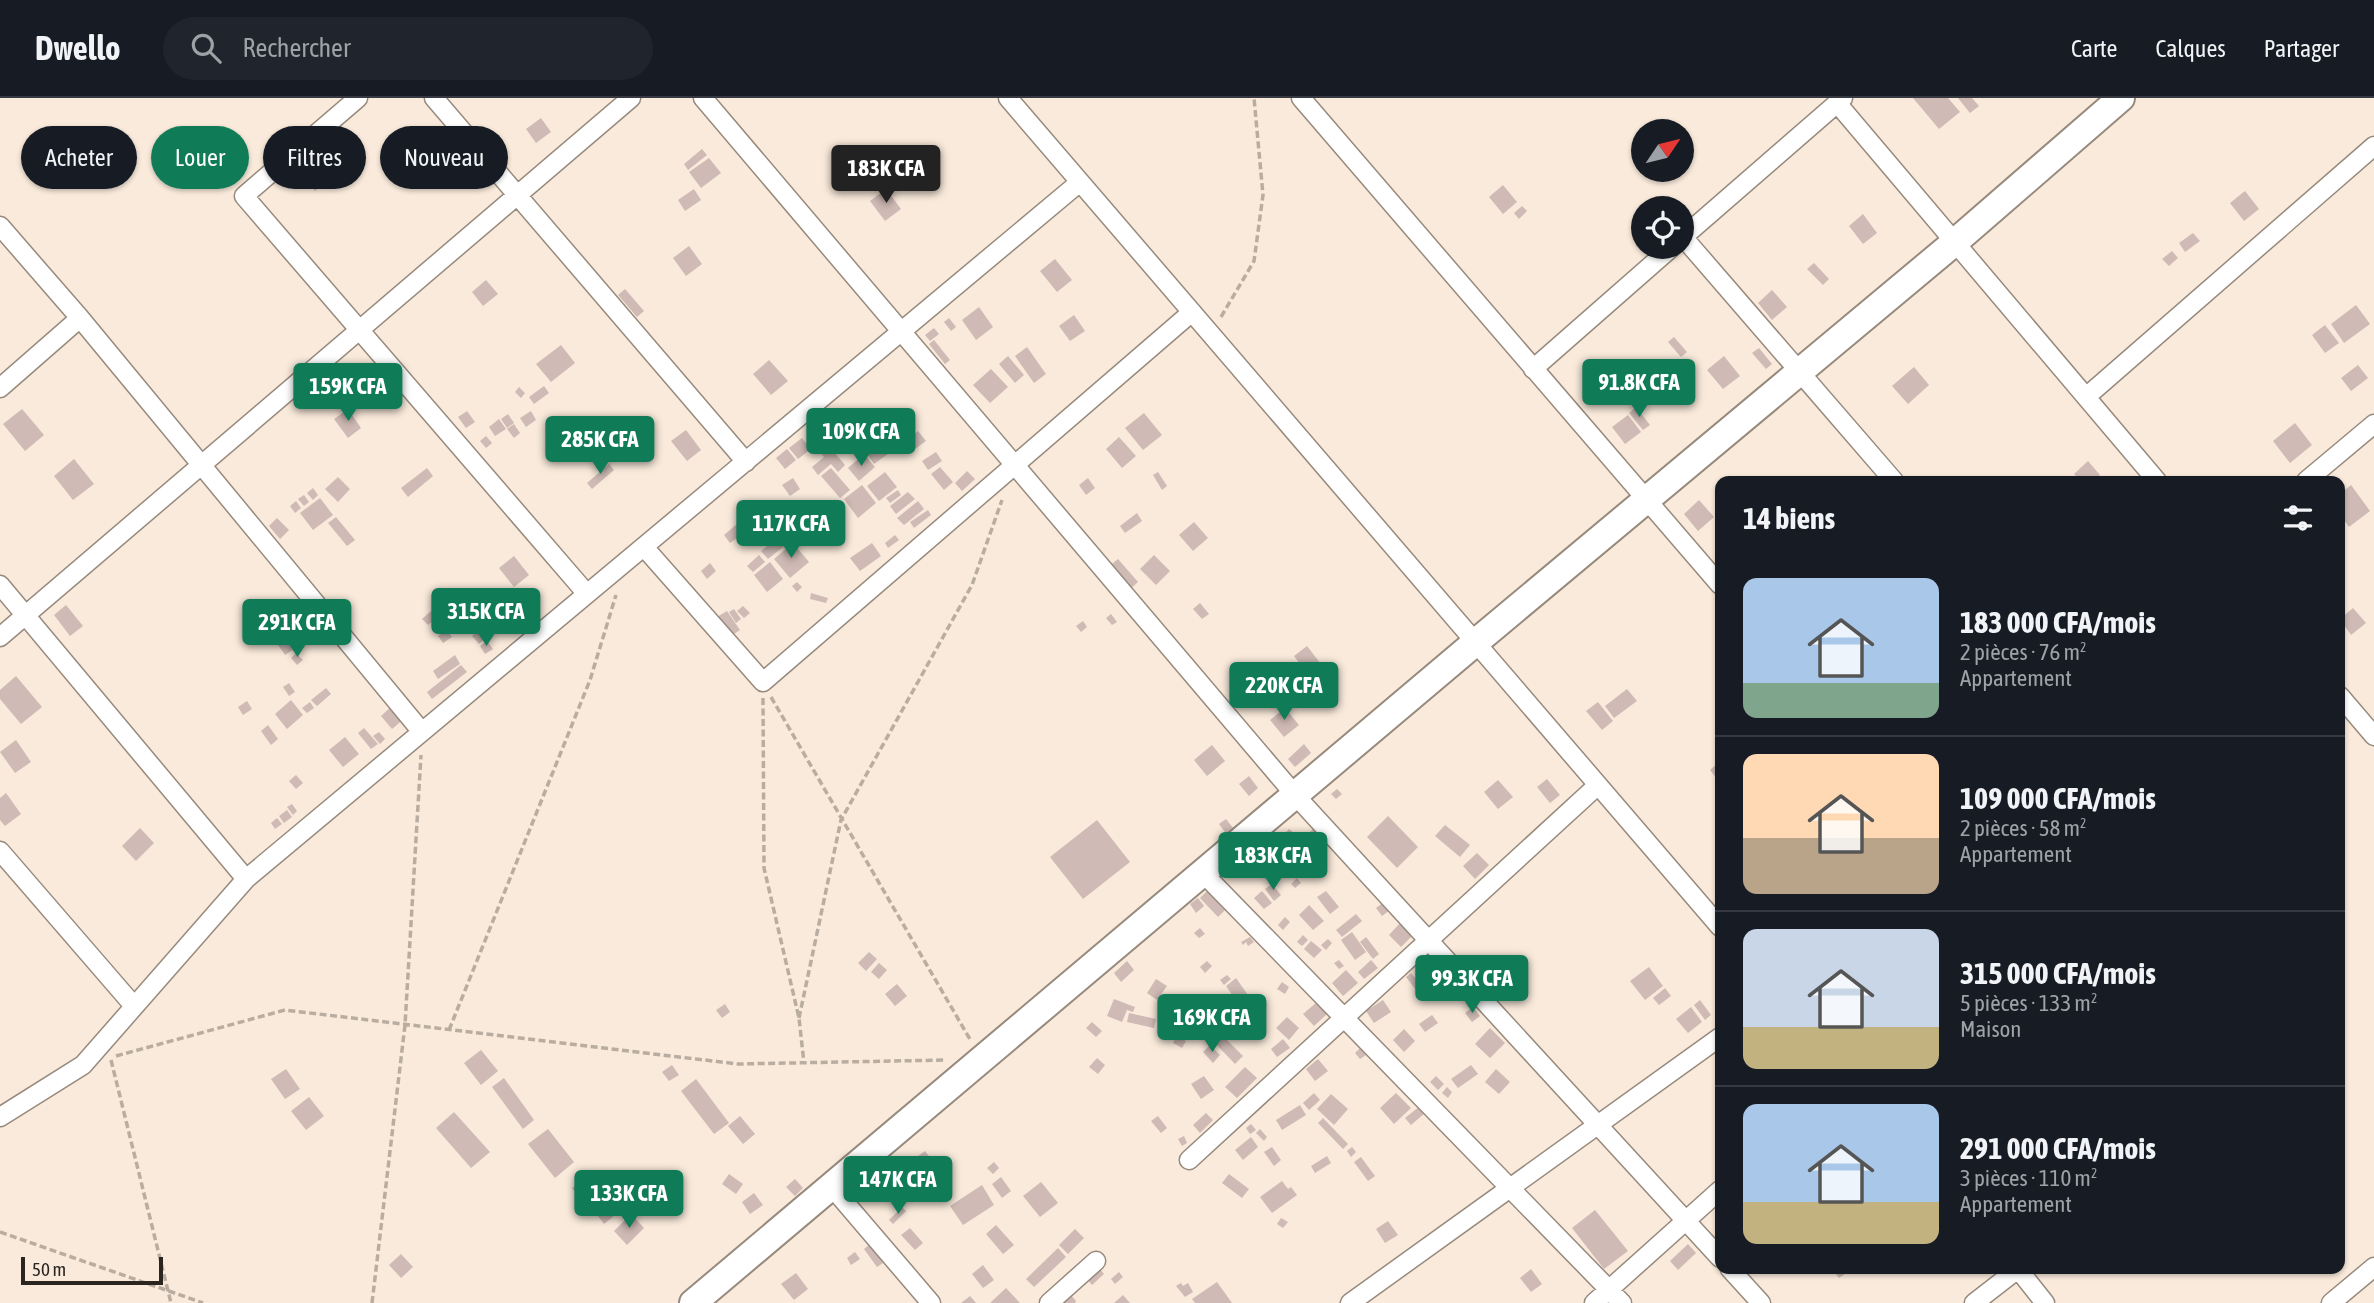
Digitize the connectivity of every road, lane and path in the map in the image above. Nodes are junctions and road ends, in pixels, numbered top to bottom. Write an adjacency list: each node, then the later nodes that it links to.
1 (358, 98): 20 (street)
2 (434, 98): 12 (street)
3 (631, 98): 12 (street)
4 (703, 98): 21 (street)
5 (1008, 98): 11 (street)
6 (1254, 98): 22 (path)
7 (1301, 98): 23 (street)
8 (2121, 98): 15 (street)
9 (1840, 100): 14 (street); 15 (street)
10 (2374, 146): 26 (street)
11 (1080, 182): 18 (street); 21 (street)
12 (517, 195): 20 (street); 28 (street)
13 (0, 226): 19 (street)
14 (1694, 228)
15 (1955, 242): 24 (street); 26 (street)
16 (1694, 257): 24 (street)
17 (1658, 259): 23 (street)
18 (1192, 312): 22 (street); 30 (street)
19 (80, 318): 25 (street); 29 (street)
20 (359, 330): 29 (street); 39 (street)
21 (901, 332): 28 (street); 30 (street)
22 (1211, 334): 42 (street)
23 (1533, 369): 34 (street)
24 (1800, 372): 31 (street); 34 (street)
25 (0, 388)
26 (2086, 397): 32 (street)
27 (2374, 424): 33 (street)
28 (746, 462): 35 (street)
29 (201, 465): 40 (street); 45 (street)
30 (1015, 465): 43 (street); 48 (street); 49 (path)
31 (1890, 476)
32 (2153, 476)
33 (2312, 476)
34 (1647, 500): 37 (street); 42 (street)
35 (644, 547): 36 (street); 43 (street)
36 (625, 562): 39 (street); 59 (path)
37 (1715, 579)
38 (0, 585): 40 (street)
39 (587, 594): 45 (street)
40 (25, 615): 41 (street); 52 (street)
41 (0, 637)
42 (1476, 642): 47 (street); 48 (street)
43 (762, 681): 49 (path); 56 (path)
44 (2345, 702): 46 (street)
45 (422, 732): 52 (street); 58 (path)
46 (2374, 736)
47 (1598, 785): 53 (street); 54 (street)
48 (1294, 795): 51 (street); 54 (street)
49 (841, 820): 56 (path); 62 (path)
50 (0, 851): 55 (street)
51 (1203, 873): 57 (street); 62 (street)
52 (246, 879): 55 (street)
53 (1715, 921)
54 (1428, 940): 57 (street); 66 (street)
55 (134, 1006): 64 (street)
56 (799, 1018): 63 (path)
57 (1344, 1018): 67 (street); 69 (street)
58 (405, 1025): 59 (path); 61 (path); 84 (path)
59 (449, 1030): 63 (path)
60 (1715, 1041): 66 (street)
61 (111, 1058): 64 (path); 80 (path)
62 (981, 1059): 63 (path); 68 (street)
63 (804, 1063)
64 (83, 1065): 65 (street)
65 (0, 1117)
66 (1598, 1125): 69 (street); 71 (street)
67 (1189, 1160)
68 (831, 1186): 81 (street); 85 (street)
69 (1511, 1188): 79 (street); 87 (street)
70 (1715, 1195): 71 (street)
71 (1686, 1221): 73 (street); 79 (street)
72 (0, 1232): 80 (path)
73 (1715, 1253)
74 (1097, 1261): 86 (street)
75 (2374, 1267): 93 (street)
76 (1735, 1274): 90 (street)
77 (2012, 1274): 91 (street)
78 (2022, 1274): 92 (street)
79 (1609, 1289): 88 (street); 89 (street)
80 (169, 1292): 82 (path); 83 (path)
81 (704, 1299)
82 (171, 1303)
83 (202, 1303)
84 (372, 1303)
85 (931, 1303)
86 (1049, 1303)
87 (1350, 1303)
88 (1594, 1303)
89 (1622, 1303)
90 (1761, 1303)
91 (1974, 1303)
92 (2045, 1303)
93 (2331, 1303)

